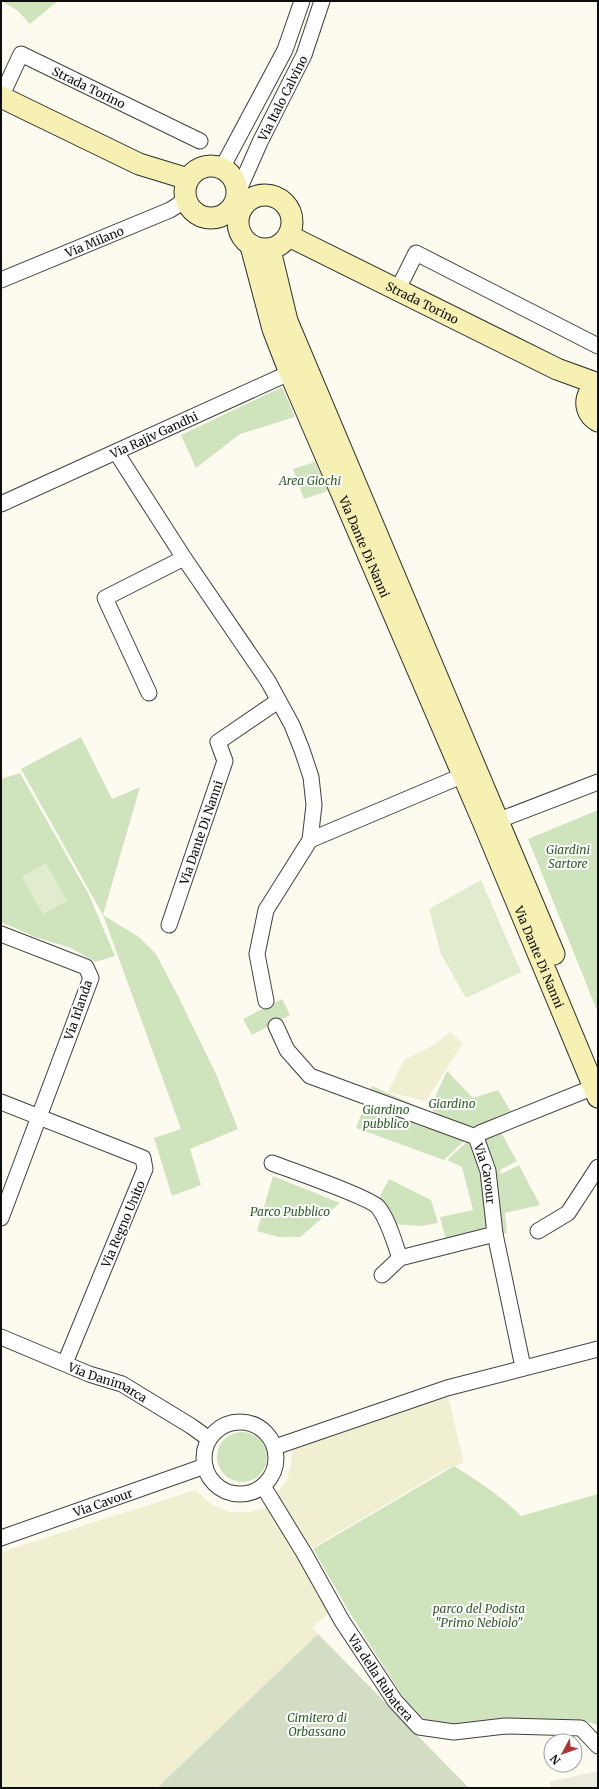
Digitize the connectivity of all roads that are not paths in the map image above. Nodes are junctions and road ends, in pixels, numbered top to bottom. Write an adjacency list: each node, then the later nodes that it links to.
1 (302, 1): 5 (street, Via Italo Calvino)
2 (322, 1): 7 (street, Via Italo Calvino)
3 (1, 97): 4 (street, Strada Torino); 6 (street, Strada Torino)
4 (200, 141)
5 (222, 168): 6 (street); 7 (street)
6 (187, 188): 8 (street); 11 (street, Via Milano)
7 (244, 195): 8 (street); 9 (street)
8 (232, 217): 10 (street)
9 (289, 236): 10 (street); 12 (street, Strada Torino)
10 (260, 248): 14 (street, Via Dante Di Nanni)
11 (1, 280)
12 (397, 291): 13 (street); 15 (street, Strada Torino)
13 (598, 346)
14 (298, 369): 17 (street, Via Rajiv Gandhi); 22 (street, Via Dante Di Nanni)
15 (594, 390): 16 (street, Strada Torino)
16 (598, 421)
17 (116, 452): 18 (street, Via Rajiv Gandhi); 19 (street)
18 (1, 504)
19 (184, 558): 20 (street); 21 (street)
20 (148, 693)
21 (278, 701): 25 (street); 26 (street, Via Dante Di Nanni)
22 (469, 773): 24 (street, Via Dante Di Nanni); 25 (street)
23 (598, 782): 24 (street)
24 (492, 823): 30 (street, Via Dante Di Nanni); 31 (street, Via Dante Di Nanni)
25 (310, 840): 28 (street)
26 (169, 925)
27 (1, 934): 33 (street, Via Irlanda)
28 (266, 1001)
29 (276, 1026): 39 (street, Via Cavour)
30 (598, 1060)
31 (596, 1092): 34 (street, Via Dante Di Nanni)
32 (1, 1102): 33 (street, Via Regno Unito)
33 (39, 1117): 37 (street, Via Irlanda); 44 (street, Via Regno Unito)
34 (480, 1133)
35 (272, 1163): 40 (street)
36 (598, 1167): 38 (street)
37 (1, 1218)
38 (538, 1231)
39 (495, 1234): 40 (street); 45 (street, Via Cavour)
40 (400, 1258): 41 (street)
41 (382, 1275)
42 (1, 1336): 44 (street, Via Danimarca)
43 (598, 1349): 45 (street)
44 (65, 1363): 46 (street, Via Danimarca)
45 (523, 1367): 47 (street)
46 (209, 1439): 47 (street); 48 (street)
47 (275, 1447): 49 (street)
48 (205, 1466): 49 (street); 50 (street, Via Cavour)
49 (263, 1486): 51 (street, Via della Rubatera)
50 (1, 1538)
51 (598, 1746)

